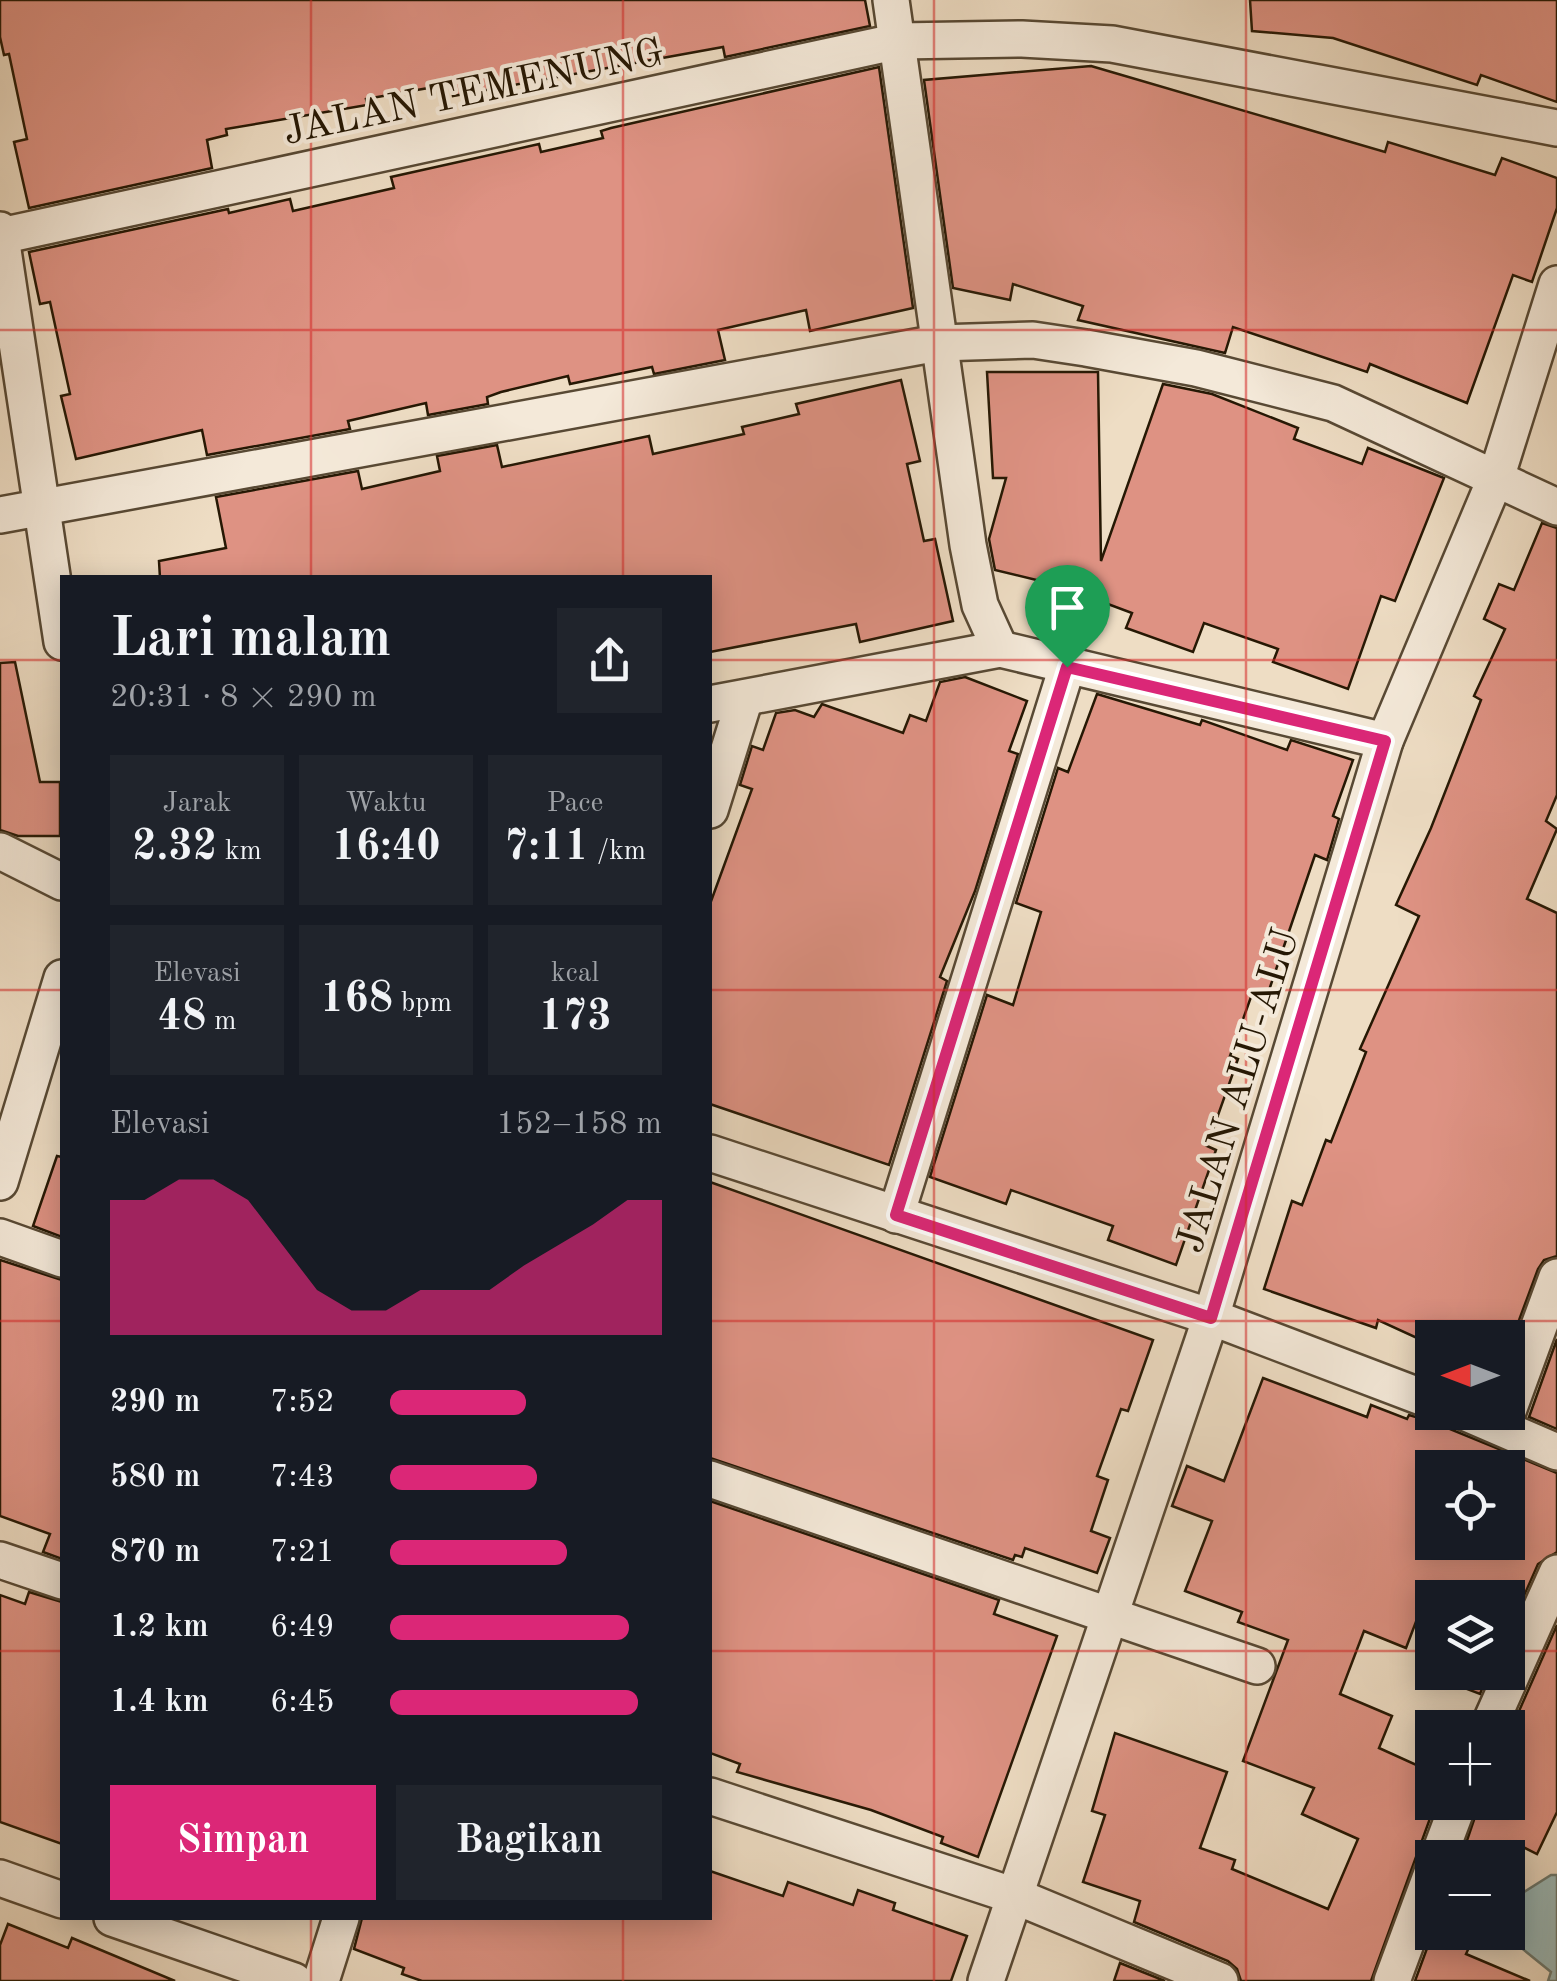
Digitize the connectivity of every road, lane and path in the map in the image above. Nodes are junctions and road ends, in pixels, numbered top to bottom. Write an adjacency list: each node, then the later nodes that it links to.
1 (891, 0): 2 (street)
2 (899, 41): 3 (street, JALAN TEMENUNG); 4 (street, JALAN TEMENUNG); 6 (street)
3 (1557, 128)
4 (1, 233): 9 (street)
5 (1557, 284): 7 (street, JALAN ALU-ALU)
6 (938, 343): 7 (street); 9 (street); 12 (street)
7 (1498, 475): 8 (street); 16 (street, JALAN ALU-ALU)
8 (1557, 506)
9 (45, 507): 10 (street); 11 (street)
10 (0, 515)
11 (60, 626)
12 (1000, 650): 13 (street); 14 (street)
13 (1067, 667): 16 (street); 23 (street)
14 (746, 698): 15 (street); 17 (street)
15 (712, 704)
16 (1385, 741): 27 (street, JALAN ALU-ALU)
17 (712, 804)
18 (0, 850): 19 (street)
19 (60, 881)
20 (60, 985): 22 (street)
21 (712, 1154): 23 (street)
22 (0, 1182)
23 (896, 1215): 27 (street)
24 (0, 1237): 25 (street)
25 (60, 1258)
26 (1557, 1277): 28 (street)
27 (1211, 1318): 29 (street); 36 (street, JALAN ALU-ALU)
28 (1525, 1363)
29 (1415, 1394)
30 (1525, 1430): 31 (street)
31 (1557, 1452)
32 (712, 1480): 36 (street)
33 (0, 1560): 35 (street)
34 (1557, 1572): 38 (street)
35 (60, 1580)
36 (1111, 1613): 37 (street); 41 (street, JALAN ALU-ALU)
37 (1257, 1666)
38 (1496, 1710)
39 (712, 1797): 41 (street)
40 (0, 1878): 42 (street)
41 (1015, 1896): 48 (street, JALAN ALU-ALU); 49 (street)
42 (60, 1899)
43 (1415, 1919): 50 (street)
44 (118, 1920): 46 (street)
45 (340, 1920): 47 (street)
46 (294, 1981)
47 (321, 1981)
48 (986, 1981)
49 (1220, 1981)
50 (1392, 1981)

